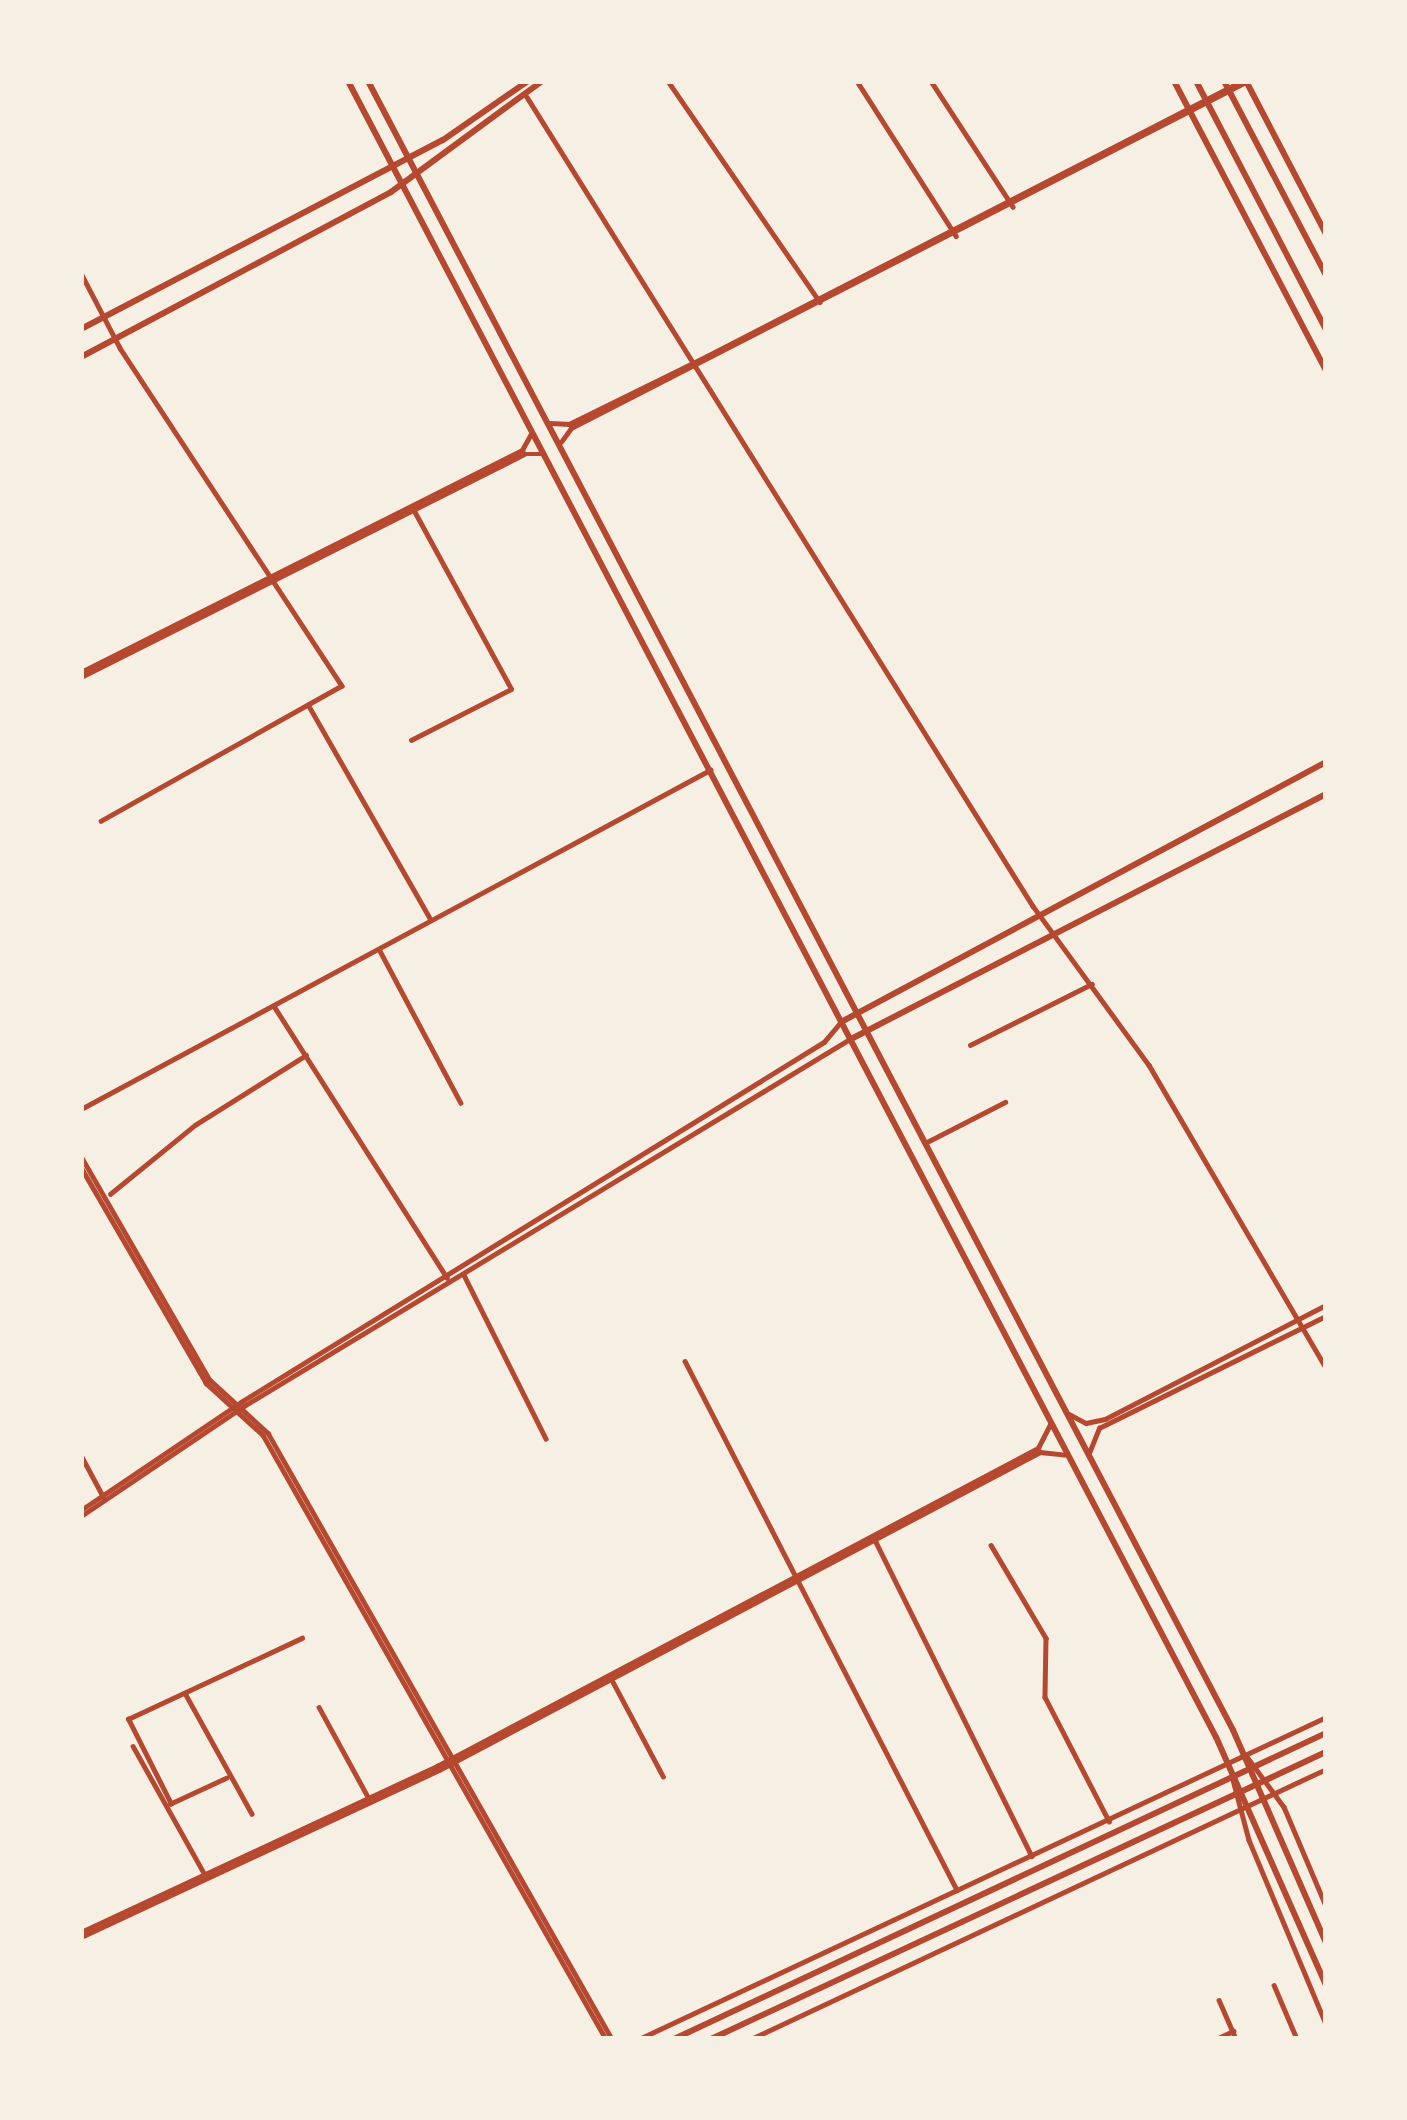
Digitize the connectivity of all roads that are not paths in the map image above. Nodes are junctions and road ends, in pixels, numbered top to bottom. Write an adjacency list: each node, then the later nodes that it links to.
1 (348, 81): 16 (main road)
2 (368, 81): 15 (main road)
3 (527, 81): 15 (main road)
4 (542, 81): 12 (main road)
5 (668, 81): 24 (street)
6 (857, 81): 21 (street)
7 (931, 81): 19 (street)
8 (1174, 81): 14 (main road)
9 (1196, 81): 13 (main road)
10 (1246, 81): 11 (street); 20 (main road)
11 (1227, 87): 13 (street); 23 (main road)
12 (527, 97): 17 (main road); 30 (street)
13 (1207, 102): 14 (street); 27 (main road)
14 (1190, 111): 19 (street); 31 (main road)
15 (409, 158): 16 (main road); 17 (main road)
16 (392, 165): 18 (main road); 25 (main road)
17 (418, 174): 18 (main road); 32 (main road)
18 (402, 184): 28 (main road); 33 (main road)
19 (1012, 206): 21 (street)
20 (1326, 234)
21 (955, 235): 24 (street)
22 (81, 272): 25 (street)
23 (1326, 275)
24 (819, 300): 30 (street)
25 (104, 316): 26 (main road); 28 (street)
26 (81, 328)
27 (1326, 330)
28 (115, 338): 29 (main road); 37 (street)
29 (81, 357)
30 (699, 362): 32 (street); 34 (street); 45 (street)
31 (1326, 371)
32 (547, 421): 34 (main road)
33 (531, 428): 35 (main road); 36 (street)
34 (561, 448): 51 (main road)
35 (545, 456): 36 (street); 42 (main road)
36 (412, 508): 37 (street); 40 (street)
37 (268, 576): 38 (street); 39 (street)
38 (81, 675)
39 (309, 706): 44 (street); 46 (street)
40 (411, 740)
41 (1326, 762): 45 (main road)
42 (710, 770): 46 (street); 52 (main road)
43 (1326, 794): 47 (main road)
44 (100, 821)
45 (1040, 914): 47 (street); 51 (main road)
46 (430, 918): 48 (street)
47 (1057, 936): 49 (street); 53 (main road)
48 (379, 947): 50 (street); 57 (street)
49 (1092, 984): 55 (street); 68 (street)
50 (274, 1006): 56 (street); 59 (street)
51 (855, 1010): 52 (main road); 53 (main road)
52 (841, 1022): 54 (main road); 65 (street)
53 (868, 1034): 54 (main road); 60 (main road)
54 (850, 1039): 64 (street); 73 (main road)
55 (970, 1045)
56 (307, 1054): 63 (street); 65 (street)
57 (461, 1102)
58 (1005, 1102): 60 (street)
59 (81, 1109)
60 (926, 1144): 72 (main road)
61 (81, 1156): 71 (street)
62 (81, 1167): 71 (street)
63 (110, 1193)
64 (464, 1275): 71 (street); 74 (street)
65 (447, 1278): 71 (street)
66 (1326, 1304): 68 (street)
67 (1326, 1316): 68 (street)
68 (1299, 1324): 70 (street); 72 (street); 76 (street)
69 (685, 1361): 82 (street)
70 (1326, 1368)
71 (239, 1406): 78 (street); 79 (street); 92 (street)
72 (1066, 1412): 76 (main road)
73 (1049, 1418): 77 (main road); 80 (street)
74 (546, 1439)
75 (81, 1455): 78 (street)
76 (1089, 1455): 91 (main road)
77 (1072, 1460): 80 (street); 93 (main road)
78 (103, 1496): 79 (street)
79 (81, 1513)
80 (873, 1536): 82 (street); 110 (street)
81 (991, 1546): 107 (street)
82 (796, 1576): 84 (street); 112 (street)
83 (302, 1637): 85 (street)
84 (610, 1676): 92 (street); 96 (street)
85 (185, 1692): 98 (street); 98 (street)
86 (319, 1707): 103 (street)
87 (1326, 1717): 91 (street)
88 (1326, 1733): 94 (main road)
89 (134, 1745): 111 (street)
90 (1326, 1752): 99 (main road)
91 (1247, 1757): 93 (street); 94 (main road)
92 (452, 1760): 103 (street); 121 (street)
93 (1230, 1765): 97 (main road); 107 (street)
94 (1254, 1767): 97 (main road); 99 (main road)
95 (1326, 1769): 101 (street)
96 (663, 1776)
97 (1234, 1777): 100 (main road); 123 (main road)
98 (227, 1778): 106 (street)
99 (1263, 1781): 100 (main road); 101 (street); 102 (main road)
100 (1239, 1792): 104 (main road); 105 (street); 124 (main road)
101 (1276, 1793): 102 (street); 113 (street)
102 (1265, 1798): 104 (street); 115 (main road)
103 (370, 1800): 109 (street)
104 (1250, 1804): 105 (street); 117 (main road)
105 (1238, 1810): 119 (street); 125 (street)
106 (251, 1814)
107 (1109, 1821): 110 (street)
108 (262, 1834): 109 (street)
109 (268, 1847): 111 (street)
110 (1032, 1856): 112 (street)
111 (206, 1876): 114 (street)
112 (957, 1890): 122 (street)
113 (1326, 1906)
114 (81, 1934)
115 (1326, 1943)
116 (1274, 1984): 127 (street)
117 (1326, 1984)
118 (1219, 2000): 120 (street)
119 (1326, 2024)
120 (1235, 2035): 126 (street)
121 (609, 2039)
122 (639, 2039)
123 (674, 2039)
124 (711, 2039)
125 (752, 2039)
126 (1216, 2039)
127 (1297, 2039)

